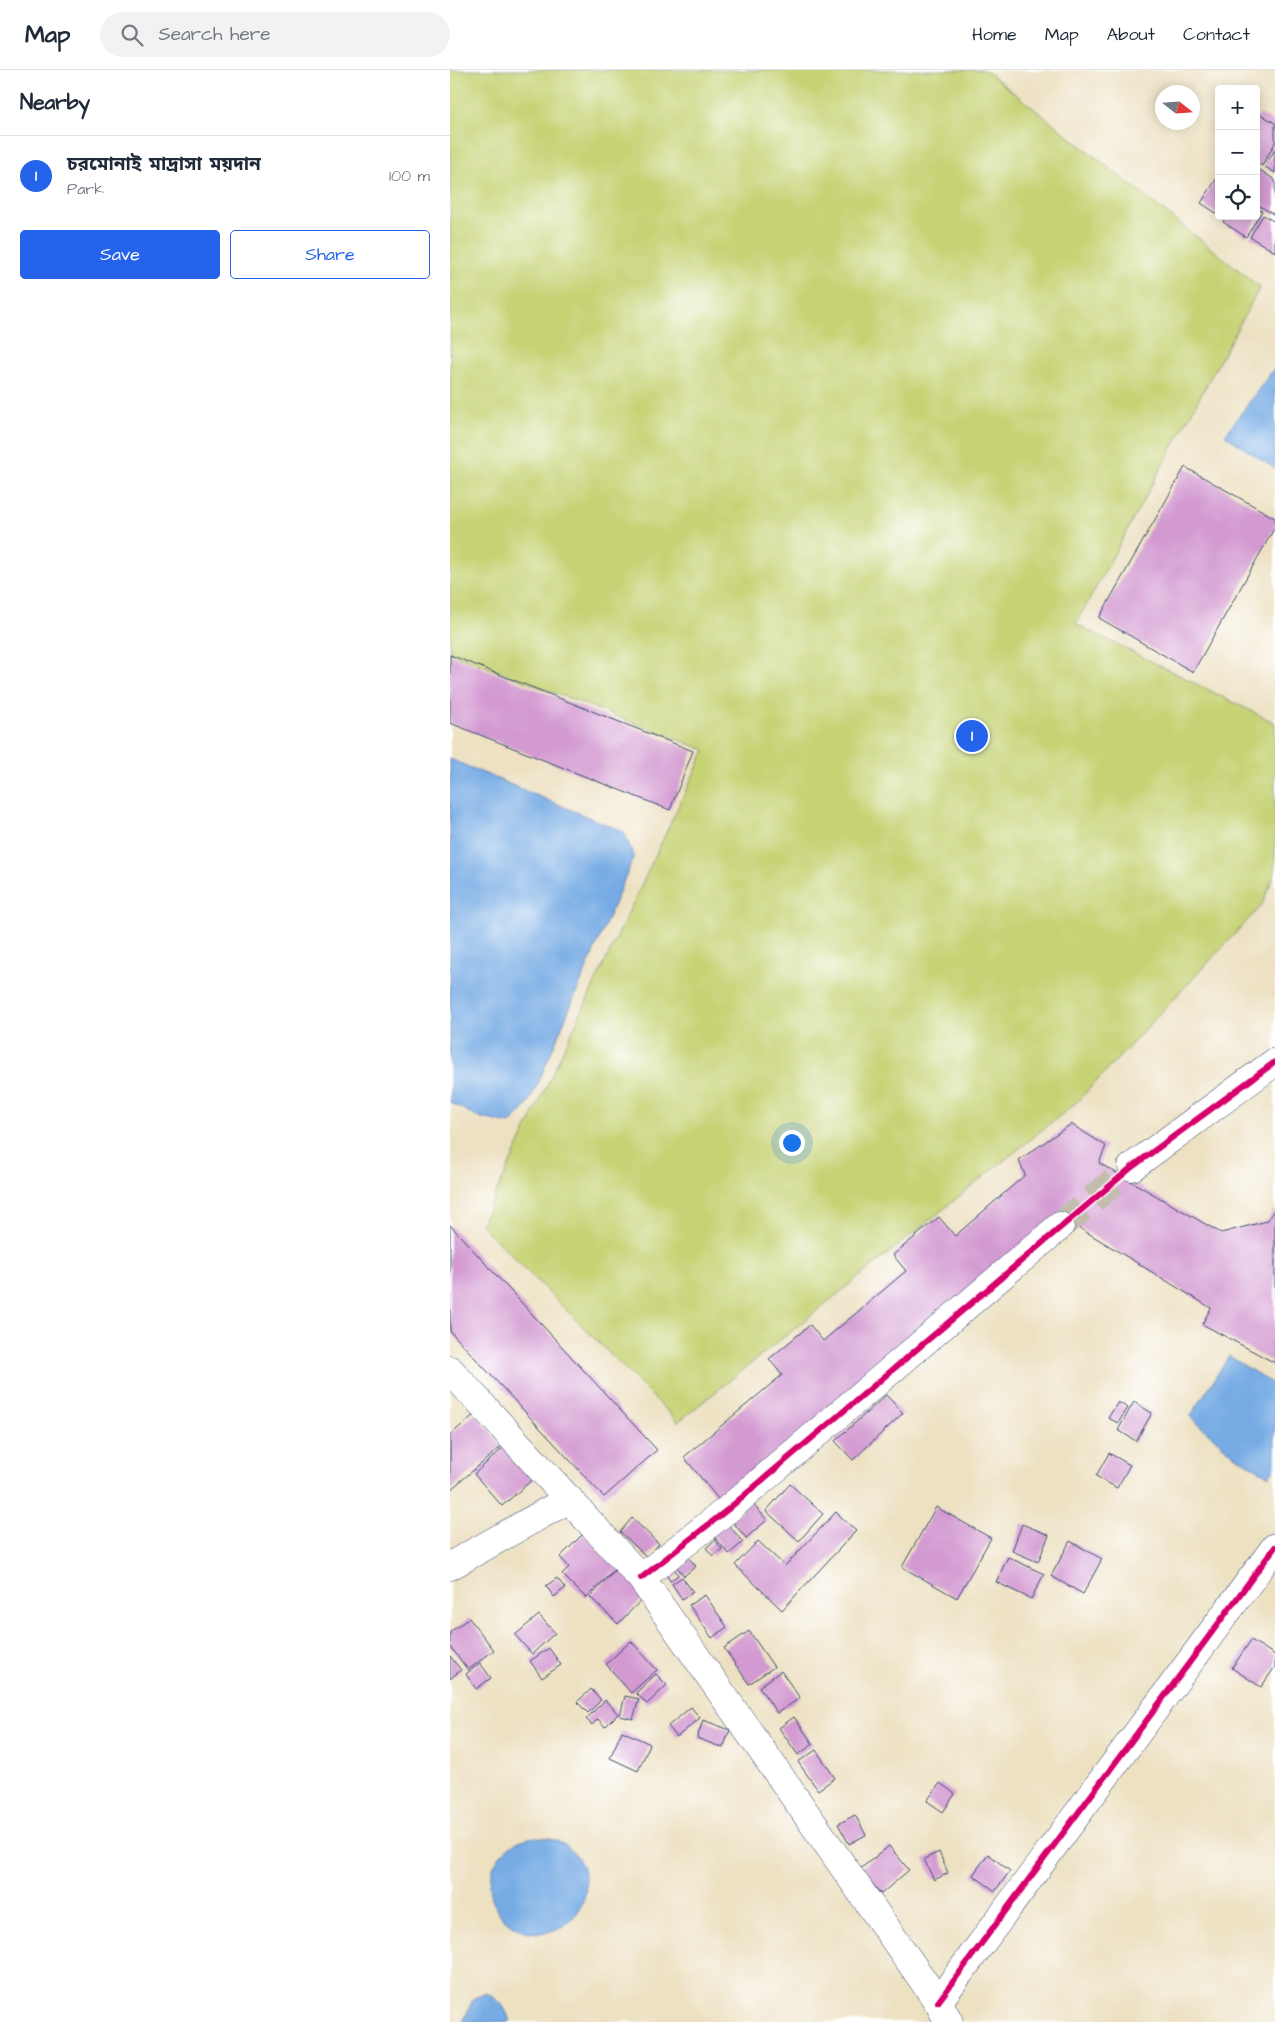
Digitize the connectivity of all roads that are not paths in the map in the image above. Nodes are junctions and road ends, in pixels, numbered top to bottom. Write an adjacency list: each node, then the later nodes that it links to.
1 (1275, 1062): 2 (street)
2 (1132, 1167)
3 (1060, 1226): 8 (street)
4 (450, 1370): 5 (street)
5 (568, 1499): 7 (street); 8 (street)
6 (1275, 1547): 9 (street)
7 (450, 1566)
8 (641, 1578): 9 (street)
9 (944, 2012)

